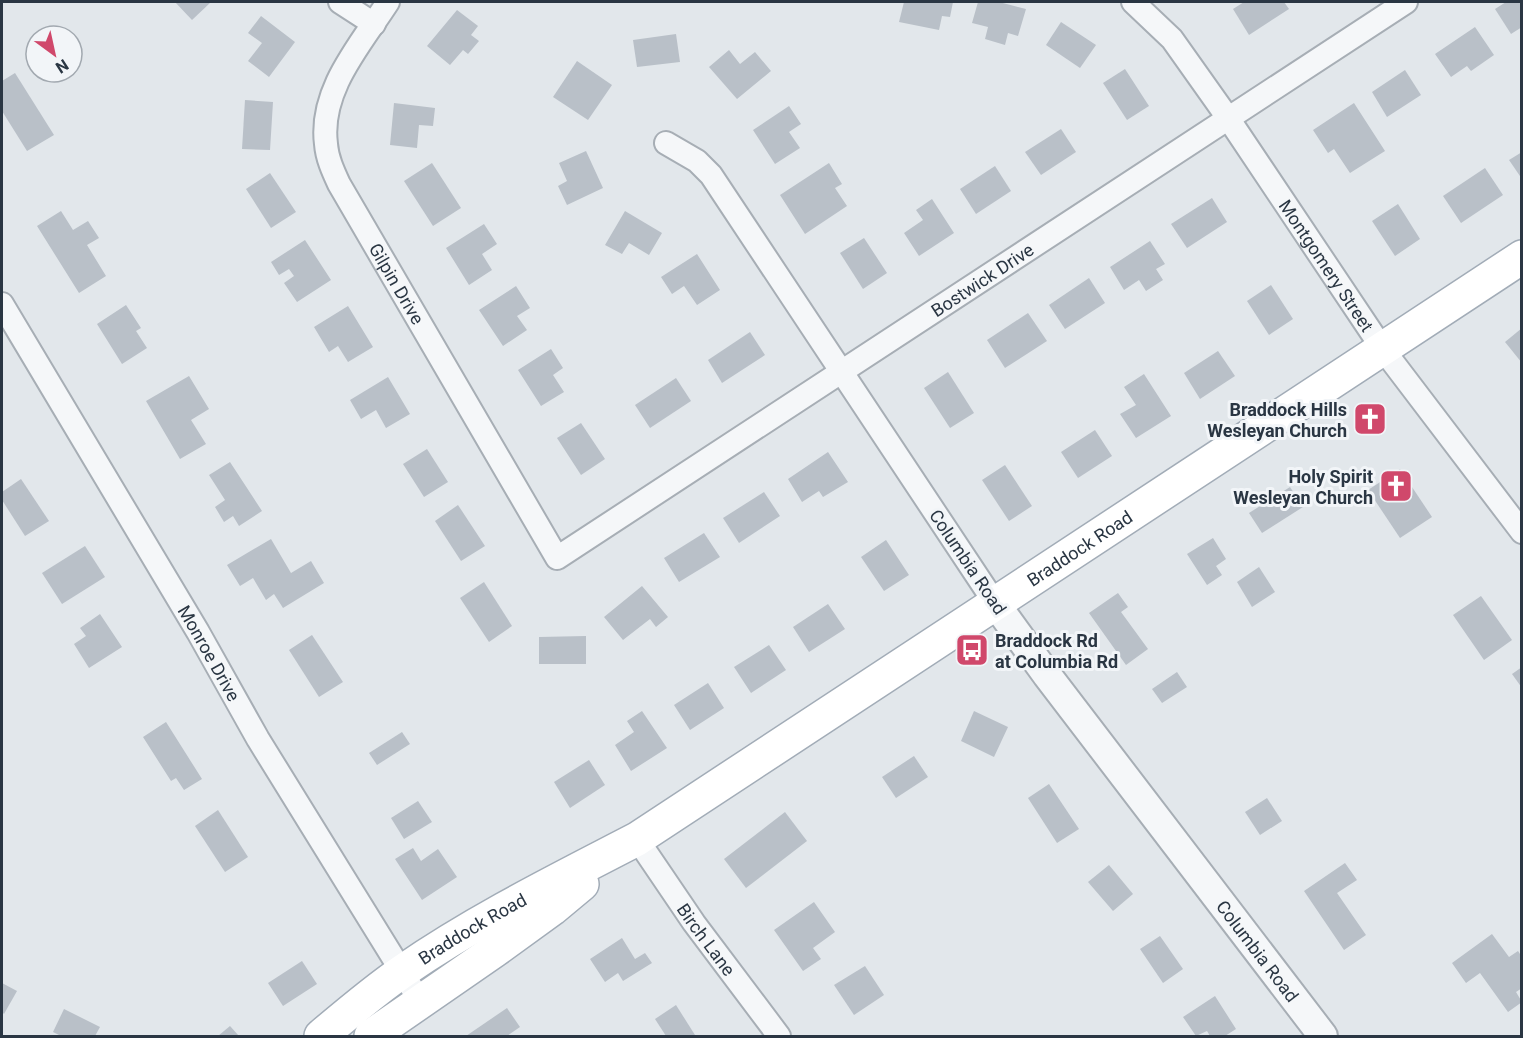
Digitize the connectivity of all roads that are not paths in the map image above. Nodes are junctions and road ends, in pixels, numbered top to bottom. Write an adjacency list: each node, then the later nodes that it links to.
1 (340, 2): 5 (street)
2 (388, 2): 5 (street, Gilpin Drive)
3 (1132, 2): 6 (street, Montgomery Street)
4 (1406, 2): 6 (street, Bostwick Drive)
5 (374, 24): 13 (street, Gilpin Drive)
6 (1228, 118): 10 (street, Montgomery Street); 11 (street, Bostwick Drive)
7 (666, 143): 11 (street, Columbia Road)
8 (1521, 257): 10 (main road, Braddock Road)
9 (2, 304): 16 (street, Monroe Drive)
10 (1382, 348): 12 (street, Montgomery Street); 14 (main road, Braddock Road)
11 (841, 372): 13 (street, Bostwick Drive); 14 (street, Columbia Road)
12 (1521, 532)
13 (557, 558)
14 (995, 603): 15 (main road, Braddock Road); 21 (street, Columbia Road)
15 (637, 839): 16 (main road, Braddock Road); 17 (main road, Braddock Road); 20 (street, Birch Lane)
16 (402, 972): 17 (street, Monroe Drive); 18 (main road, Braddock Road)
17 (420, 1001): 19 (main road, Braddock Road)
18 (321, 1036)
19 (371, 1036)
20 (779, 1036)
21 (1323, 1036)

